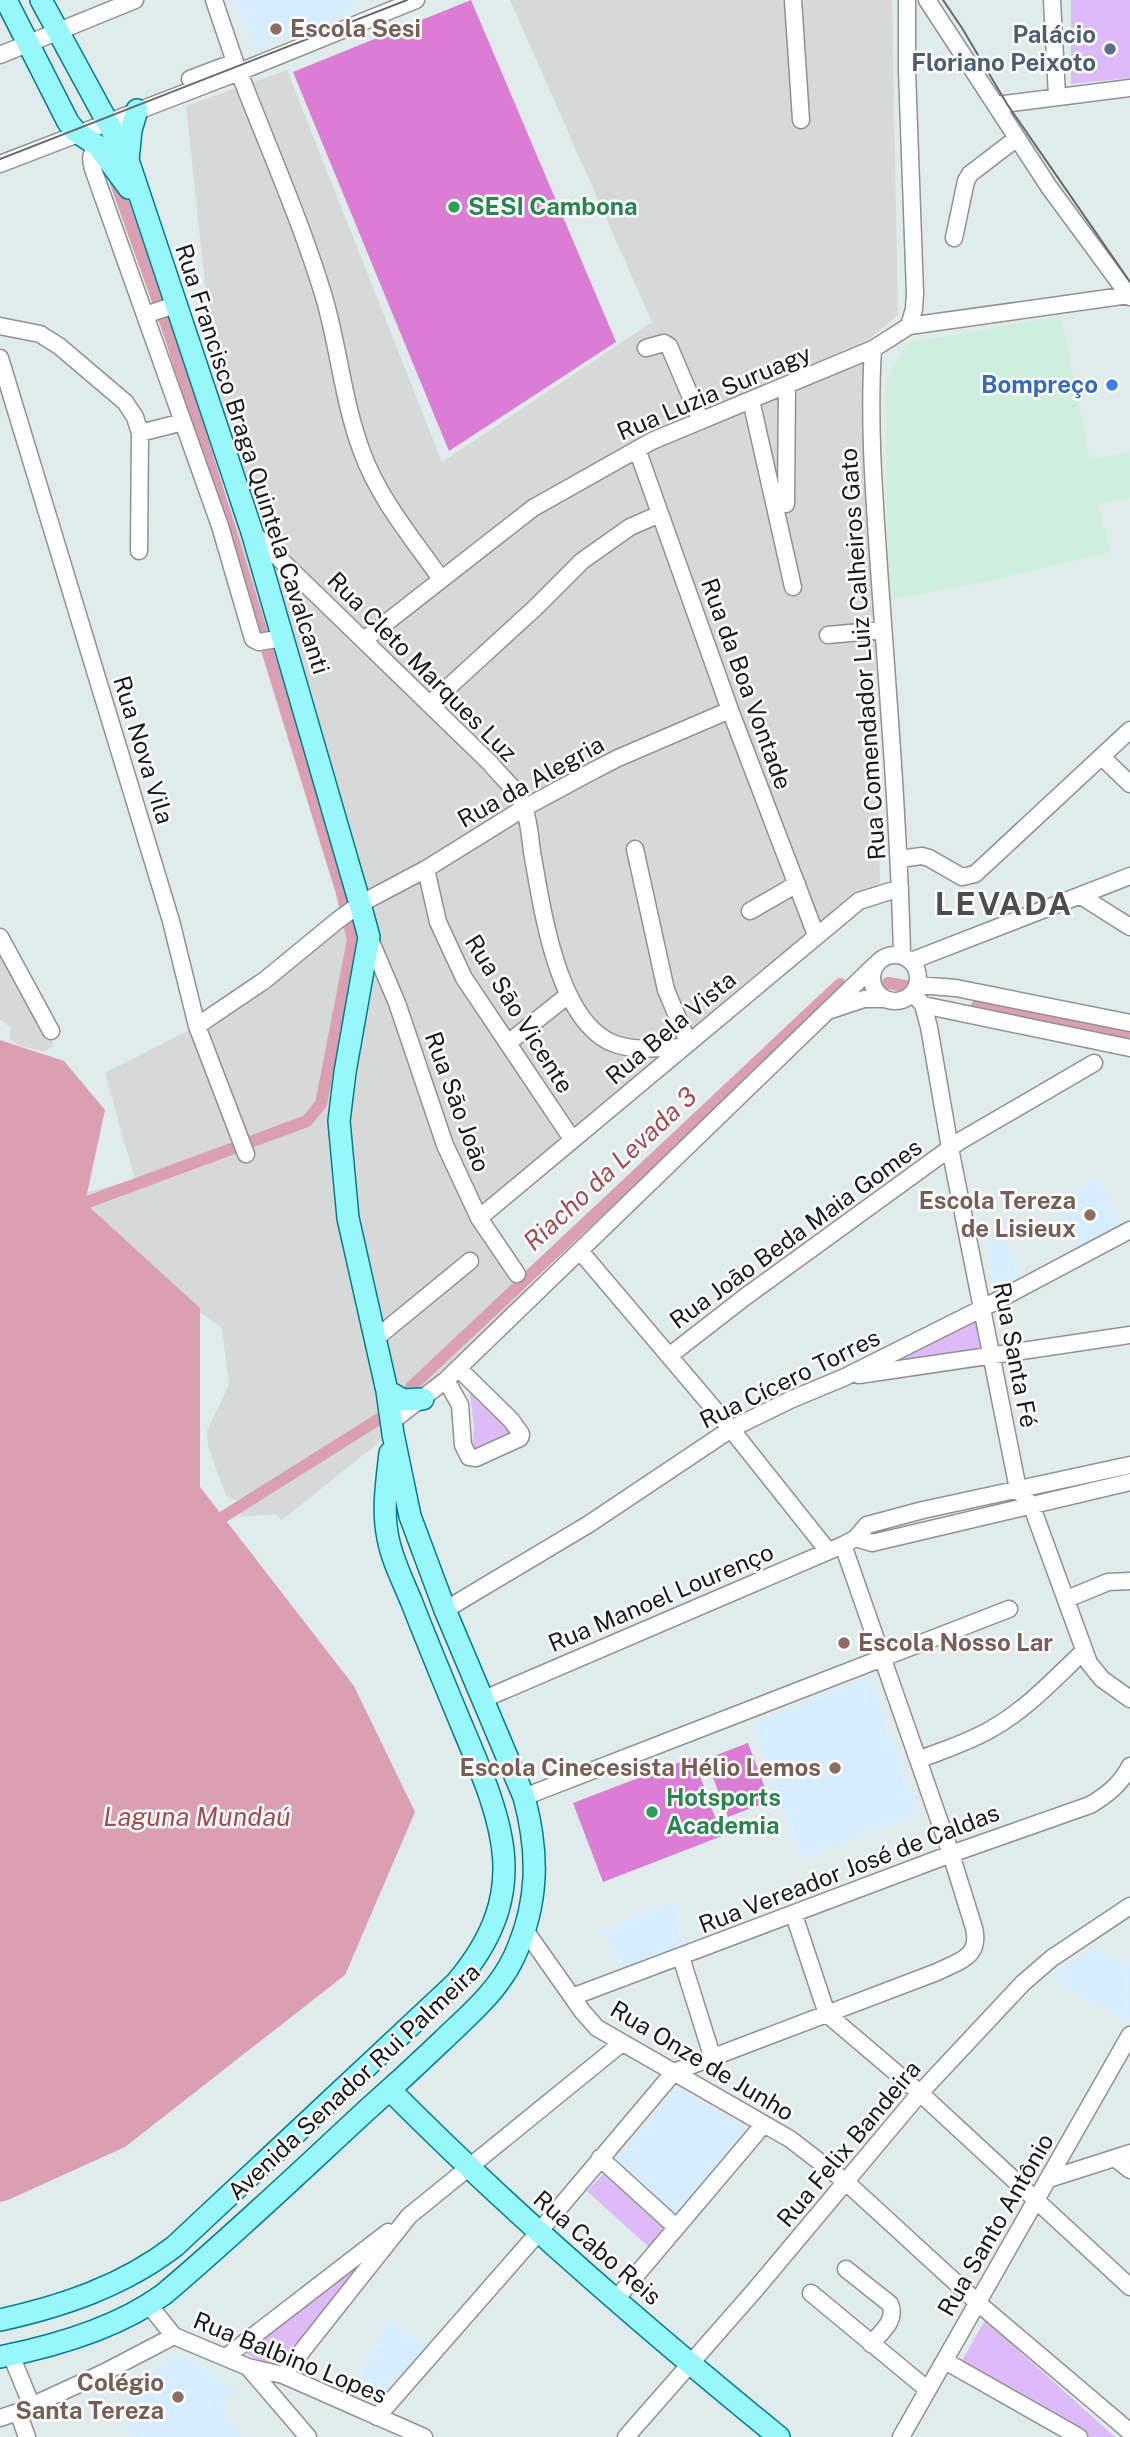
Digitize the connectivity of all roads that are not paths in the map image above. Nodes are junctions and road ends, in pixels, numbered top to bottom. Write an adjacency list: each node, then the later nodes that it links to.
1 (6, 0): 11 (main road)
2 (41, 0): 10 (main road, Rua Francisco Braga Quintela Cavalcanti)
3 (135, 0): 10 (street)
4 (214, 0): 13 (street)
5 (416, 0): 13 (street)
6 (793, 0): 21 (street)
7 (907, 0): 32 (street)
8 (927, 0): 18 (street)
9 (1052, 0): 16 (street)
10 (56, 30): 11 (street); 14 (main road, Rua Francisco Braga Quintela Cavalcanti)
11 (27, 43): 12 (street); 17 (main road)
12 (0, 55)
13 (237, 67): 19 (street); 20 (street); 46 (street)
14 (81, 77): 17 (main road); 20 (main road, Rua Francisco Braga Quintela Cavalcanti)
15 (1130, 88): 16 (street)
16 (1060, 91): 18 (street)
17 (54, 93): 22 (main road)
18 (996, 105): 23 (street)
19 (137, 110): 20 (street); 25 (main road)
20 (106, 118): 22 (street); 25 (main road, Rua Francisco Braga Quintela Cavalcanti)
21 (801, 120)
22 (78, 133): 24 (main road); 26 (street)
23 (1017, 138): 28 (street); 29 (street)
24 (98, 146): 27 (main road); 30 (street)
25 (128, 160): 27 (main road, Rua Francisco Braga Quintela Cavalcanti)
26 (0, 164)
27 (146, 214): 30 (main road, Rua Francisco Braga Quintela Cavalcanti)
28 (954, 238)
29 (1130, 296): 32 (street, Rua Luzia Suruagy)
30 (160, 310): 39 (street); 44 (main road, Rua Francisco Braga Quintela Cavalcanti)
31 (0, 326): 40 (street)
32 (909, 326): 34 (street, Rua Luzia Suruagy)
33 (646, 348): 38 (street)
34 (873, 349): 36 (street, Rua Luzia Suruagy); 48 (street, Rua Comendador Luiz Calheiros Gato)
35 (0, 358): 79 (street, Rua Nova Vila)
36 (787, 386): 37 (street, Rua Luzia Suruagy); 42 (street)
37 (751, 400): 38 (street, Rua Luzia Suruagy); 47 (street)
38 (701, 421): 41 (street, Rua Luzia Suruagy)
39 (183, 422): 40 (street); 50 (street)
40 (140, 432): 45 (street)
41 (637, 449): 43 (street, Rua da Boa Vontade); 46 (street, Rua Luzia Suruagy)
42 (786, 504)
43 (660, 514): 52 (street); 53 (street, Rua da Boa Vontade)
44 (252, 532): 50 (main road, Rua Francisco Braga Quintela Cavalcanti); 51 (street, Rua Cleto Marques Luz)
45 (139, 551)
46 (441, 579): 51 (street, Rua Luzia Suruagy)
47 (793, 587)
48 (883, 630): 49 (street); 60 (street, Rua Comendador Luiz Calheiros Gato)
49 (828, 635)
50 (267, 640): 54 (main road, Rua Francisco Braga Quintela Cavalcanti)
51 (364, 640): 52 (street, Rua Cleto Marques Luz)
52 (430, 704): 58 (street, Rua Cleto Marques Luz)
53 (730, 709): 58 (street, Rua da Alegria); 63 (street, Rua da Boa Vontade)
54 (306, 720): 66 (main road, Avenida Senador Rui Palmeira)
55 (1130, 730): 56 (street)
56 (1102, 757): 57 (street); 60 (street)
57 (1130, 784)
58 (524, 808): 61 (street, Rua da Alegria); 75 (street)
59 (635, 849): 82 (street)
60 (899, 859): 64 (street, Rua Comendador Luiz Calheiros Gato)
61 (426, 869): 66 (street, Rua da Alegria); 81 (street, Rua São Vicente)
62 (1130, 876): 65 (street)
63 (797, 884): 67 (street); 69 (street, Rua da Boa Vontade)
64 (901, 888): 69 (street, Rua Bela Vista); 72 (street, Rua Comendador Luiz Calheiros Gato)
65 (1081, 896): 68 (street); 72 (street)
66 (353, 909): 71 (main road, Avenida Senador Rui Palmeira); 79 (street, Rua da Alegria)
67 (750, 911)
68 (1130, 927)
69 (816, 935): 82 (street, Rua Bela Vista)
70 (0, 937): 80 (street)
71 (369, 937): 88 (street, Rua São João); 95 (main road, Avenida Senador Rui Palmeira)
72 (906, 958): 73 (street); 74 (street)
73 (875, 965): 76 (street); 77 (street)
74 (917, 995): 76 (street); 78 (street); 83 (street); 86 (street, Rua Santa Fé)
75 (567, 996): 81 (street); 82 (street)
76 (885, 999): 77 (street)
77 (829, 1011): 90 (street)
78 (1127, 1019)
79 (197, 1026): 87 (street, Rua Nova Vila)
80 (51, 1031)
81 (508, 1043): 85 (street, Rua São Vicente)
82 (685, 1045): 85 (street, Rua Bela Vista)
83 (1130, 1048)
84 (1094, 1063): 86 (street, Rua João Beda Maia Gomes)
85 (572, 1139): 88 (street, Rua Bela Vista)
86 (950, 1148): 93 (street, Rua Santa Fé); 96 (street, Rua João Beda Maia Gomes)
87 (243, 1149)
88 (479, 1218): 92 (street, Rua São João)
89 (1130, 1230): 93 (street, Rua Cícero Torres)
90 (580, 1251): 96 (street); 98 (street)
91 (470, 1261): 95 (street)
92 (517, 1274)
93 (983, 1308): 97 (street, Rua Santa Fé); 99 (street, Rua Cícero Torres)
94 (1130, 1335): 97 (street)
95 (375, 1339): 101 (main road, Avenida Senador Rui Palmeira)
96 (669, 1356): 103 (street)
97 (991, 1357): 99 (street); 107 (street, Rua Santa Fé)
98 (458, 1368): 100 (street); 100 (street)
99 (845, 1377): 103 (street, Rua Cícero Torres)
100 (446, 1380): 102 (street)
101 (387, 1391): 102 (main road); 104 (main road, Avenida Senador Rui Palmeira)
102 (427, 1396): 104 (street); 104 (street)
103 (731, 1429): 109 (street); 113 (street, Rua Cícero Torres)
104 (394, 1436): 113 (main road, Avenida Senador Rui Palmeira); 119 (main road, Avenida Senador Rui Palmeira)
105 (1130, 1465): 107 (street, Rua Manoel Lourenço)
106 (1130, 1482): 108 (street, Rua Manoel Lourenço)
107 (1017, 1489): 108 (street, Rua Santa Fé); 109 (street, Rua Manoel Lourenço)
108 (1032, 1507): 109 (street, Rua Manoel Lourenço); 111 (street, Rua Santa Fé)
109 (842, 1545): 115 (street); 116 (street, Rua Manoel Lourenço)
110 (1130, 1581): 111 (street)
111 (1067, 1599): 114 (street, Rua Santa Fé)
112 (1009, 1609): 115 (street)
113 (445, 1610): 116 (main road, Avenida Senador Rui Palmeira)
114 (1084, 1651): 117 (street, Rua Santa Fé); 122 (street)
115 (883, 1658): 122 (street); 124 (street)
116 (484, 1699): 118 (main road, Avenida Senador Rui Palmeira)
117 (1130, 1699)
118 (493, 1720): 119 (main road); 120 (main road, Avenida Senador Rui Palmeira)
119 (464, 1732): 121 (main road, Avenida Senador Rui Palmeira)
120 (504, 1747): 121 (main road); 124 (main road, Avenida Senador Rui Palmeira)
121 (476, 1758): 150 (main road, Avenida Senador Rui Palmeira)
122 (918, 1760): 125 (street)
123 (1130, 1766): 125 (street, Rua Vereador José de Caldas)
124 (524, 1797): 128 (main road, Avenida Senador Rui Palmeira)
125 (951, 1854): 127 (street, Rua Vereador José de Caldas); 131 (street)
126 (1130, 1906): 137 (street, Rua Felix Bandeira)
127 (794, 1915): 129 (street, Rua Vereador José de Caldas); 131 (street)
128 (525, 1930): 130 (street, Rua Onze de Junho); 136 (main road, Avenida Senador Rui Palmeira)
129 (681, 1957): 130 (street, Rua Vereador José de Caldas); 134 (street)
130 (572, 1997): 133 (street, Rua Onze de Junho)
131 (827, 2014): 134 (street); 137 (street)
132 (1130, 2035): 143 (street, Rua Santo Antônio)
133 (622, 2043): 135 (street, Rua Onze de Junho); 141 (street)
134 (713, 2059): 135 (street)
135 (674, 2072): 138 (street, Rua Onze de Junho); 140 (street)
136 (390, 2090): 141 (main road, Rua Cabo Reis); 155 (main road, Avenida Senador Rui Palmeira)
137 (920, 2093): 144 (street, Rua Felix Bandeira); 145 (street)
138 (764, 2124): 144 (street, Rua Onze de Junho); 147 (street)
139 (1123, 2156): 142 (street); 143 (street)
140 (600, 2158): 147 (street); 148 (street)
141 (467, 2167): 146 (street); 148 (main road, Rua Cabo Reis)
142 (1130, 2170)
143 (1049, 2179): 145 (street, Rua Santo Antônio)
144 (846, 2182): 154 (street, Rua Onze de Junho); 163 (street, Rua Felix Bandeira)
145 (1036, 2201): 151 (street); 154 (street, Rua Santo Antônio)
146 (409, 2216): 161 (street); 165 (street)
147 (676, 2227): 153 (street)
148 (538, 2233): 153 (main road, Rua Cabo Reis); 168 (street)
149 (846, 2269): 159 (street)
150 (107, 2287): 156 (main road); 157 (main road, Avenida Senador Rui Palmeira)
151 (1130, 2287)
152 (811, 2293): 159 (street)
153 (616, 2299): 163 (main road, Rua Cabo Reis)
154 (978, 2303): 162 (street, Rua Santo Antônio); 170 (street, Rua Onze de Junho)
155 (149, 2305): 156 (main road, Avenida Senador Rui Palmeira); 158 (street, Rua Balbino Lopes)
156 (122, 2318): 160 (main road, Avenida Senador Rui Palmeira)
157 (0, 2320)
158 (174, 2336): 161 (street, Rua Balbino Lopes); 167 (street)
159 (871, 2344): 166 (street)
160 (5, 2356): 167 (street)
161 (226, 2357): 164 (street, Rua Balbino Lopes)
162 (945, 2361): 166 (street, Rua Santo Antônio); 177 (street)
163 (689, 2364): 174 (street, Rua Felix Bandeira); 175 (main road, Rua Cabo Reis)
164 (248, 2367): 165 (street, Rua Balbino Lopes); 172 (street)
165 (283, 2375): 168 (street, Rua Balbino Lopes)
166 (928, 2390): 176 (street, Rua Santo Antônio)
167 (25, 2408): 169 (street); 171 (street)
168 (377, 2417): 173 (street, Rua Balbino Lopes)
169 (0, 2418)
170 (1130, 2432)
171 (27, 2437)
172 (308, 2437)
173 (425, 2437)
174 (626, 2437)
175 (779, 2437)
176 (901, 2437)
177 (1079, 2437)

